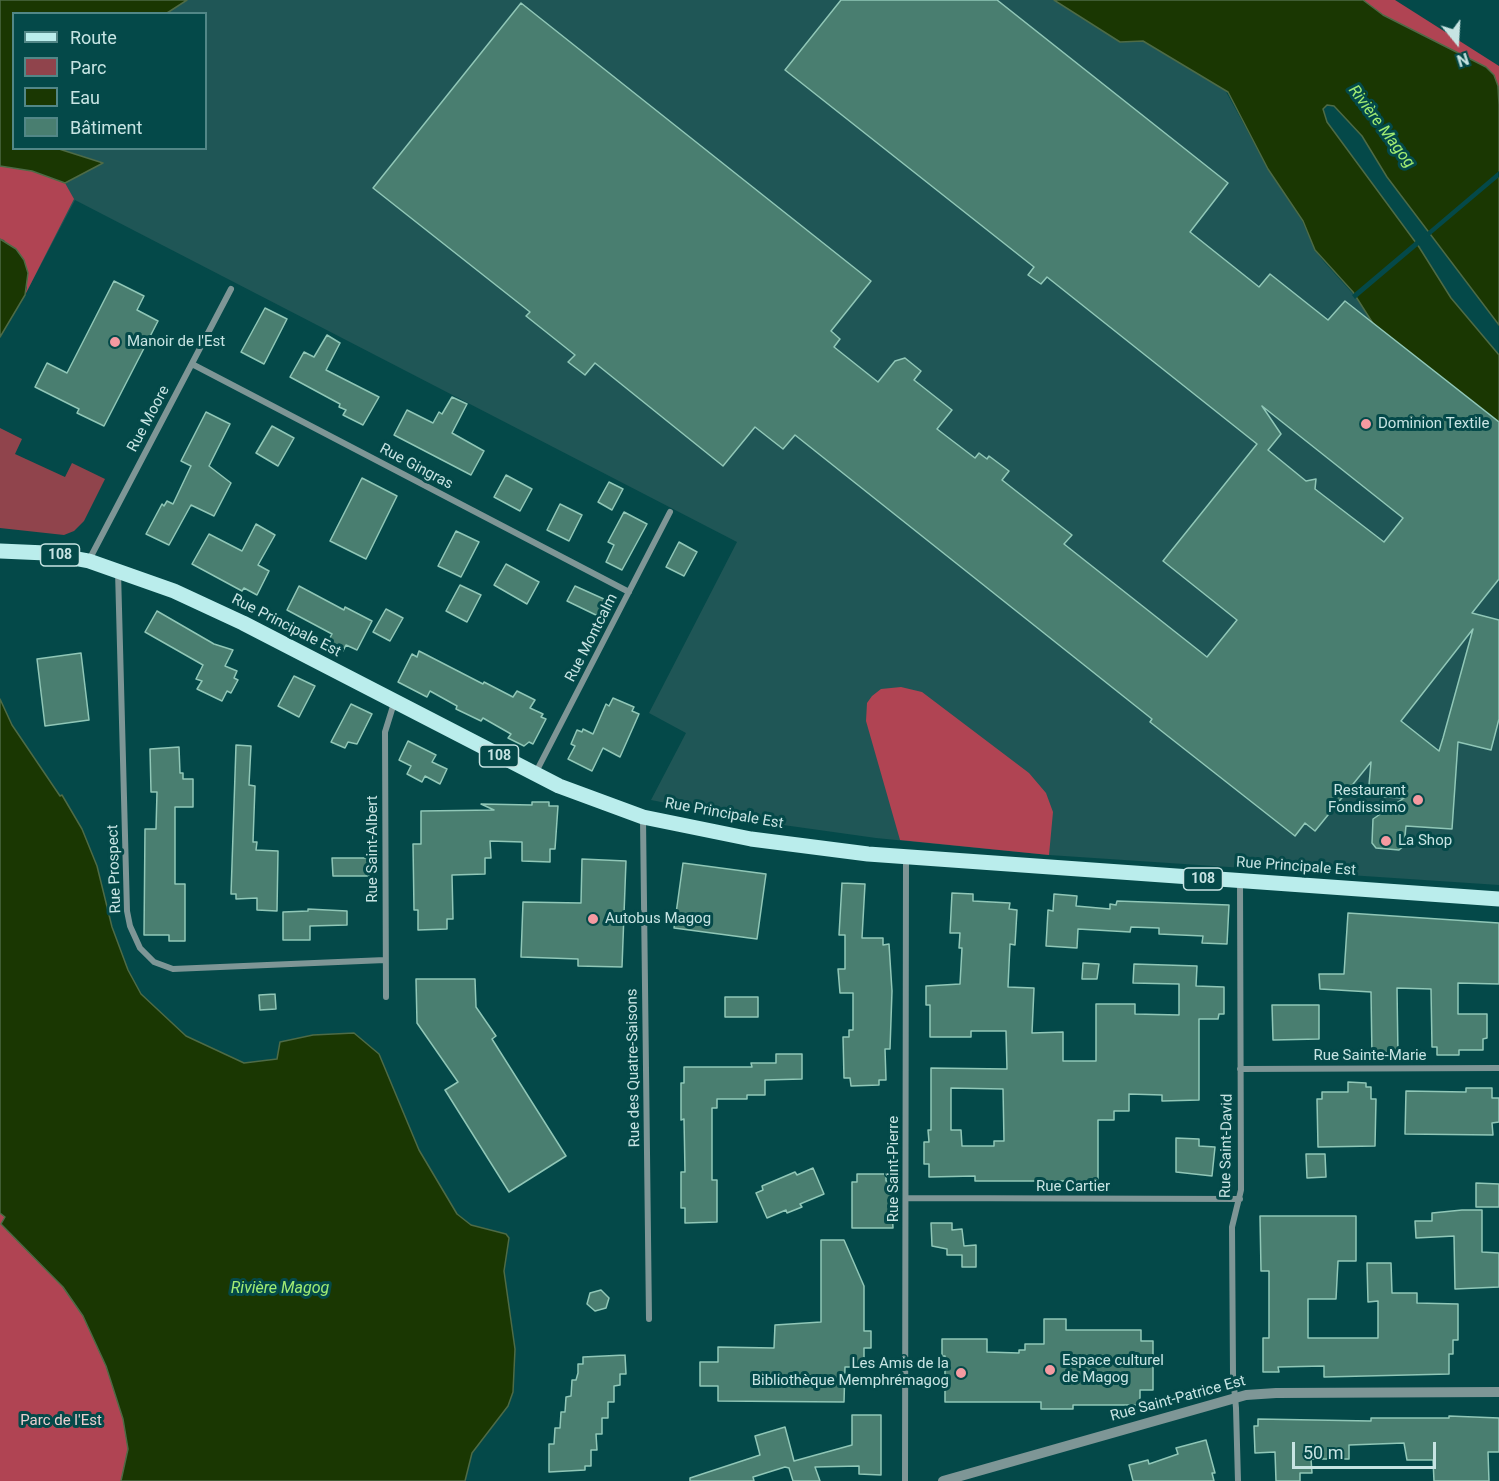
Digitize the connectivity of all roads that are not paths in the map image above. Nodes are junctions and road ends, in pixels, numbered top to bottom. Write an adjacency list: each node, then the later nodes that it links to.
1 (231, 289): 2 (street, Rue Moore)
2 (192, 363): 5 (street, Rue Moore); 7 (street, Rue Gingras)
3 (670, 512): 7 (street, Rue Montcalm)
4 (0, 551): 5 (main road, Rue Principale Est / 108)
5 (89, 561): 6 (main road, Rue Principale Est / 108)
6 (118, 570): 8 (main road, Rue Principale Est / 108); 14 (street, Rue Prospect)
7 (629, 592): 9 (street, Rue Montcalm)
8 (394, 703): 9 (main road, Rue Principale Est / 108); 14 (street, Rue Saint-Albert)
9 (535, 774): 10 (main road, Rue Principale Est / 108)
10 (643, 817): 11 (main road, Rue Principale Est / 108); 20 (street, Rue des Quatre-Saisons)
11 (906, 857): 12 (main road, Rue Principale Est / 108); 18 (street, Rue Saint-Pierre)
12 (1240, 881): 13 (main road, Rue Principale Est / 108); 17 (street, Rue Saint-David)
13 (1499, 899)
14 (386, 960): 15 (street, Rue Saint-Albert)
15 (386, 997)
16 (1499, 1068): 17 (street, Rue Sainte-Marie)
17 (1240, 1069): 19 (street, Rue Saint-David)
18 (906, 1198): 19 (street, Rue Cartier); 23 (street, Rue Saint-Pierre)
19 (1240, 1199): 22 (street, Rue Saint-David)
20 (649, 1319)
21 (1499, 1392): 22 (street, Rue Saint-Patrice Est)
22 (1235, 1397): 24 (street, Rue Saint-Patrice Est); 25 (street, Rue Saint-David)
23 (905, 1481)
24 (944, 1481)
25 (1238, 1481)

